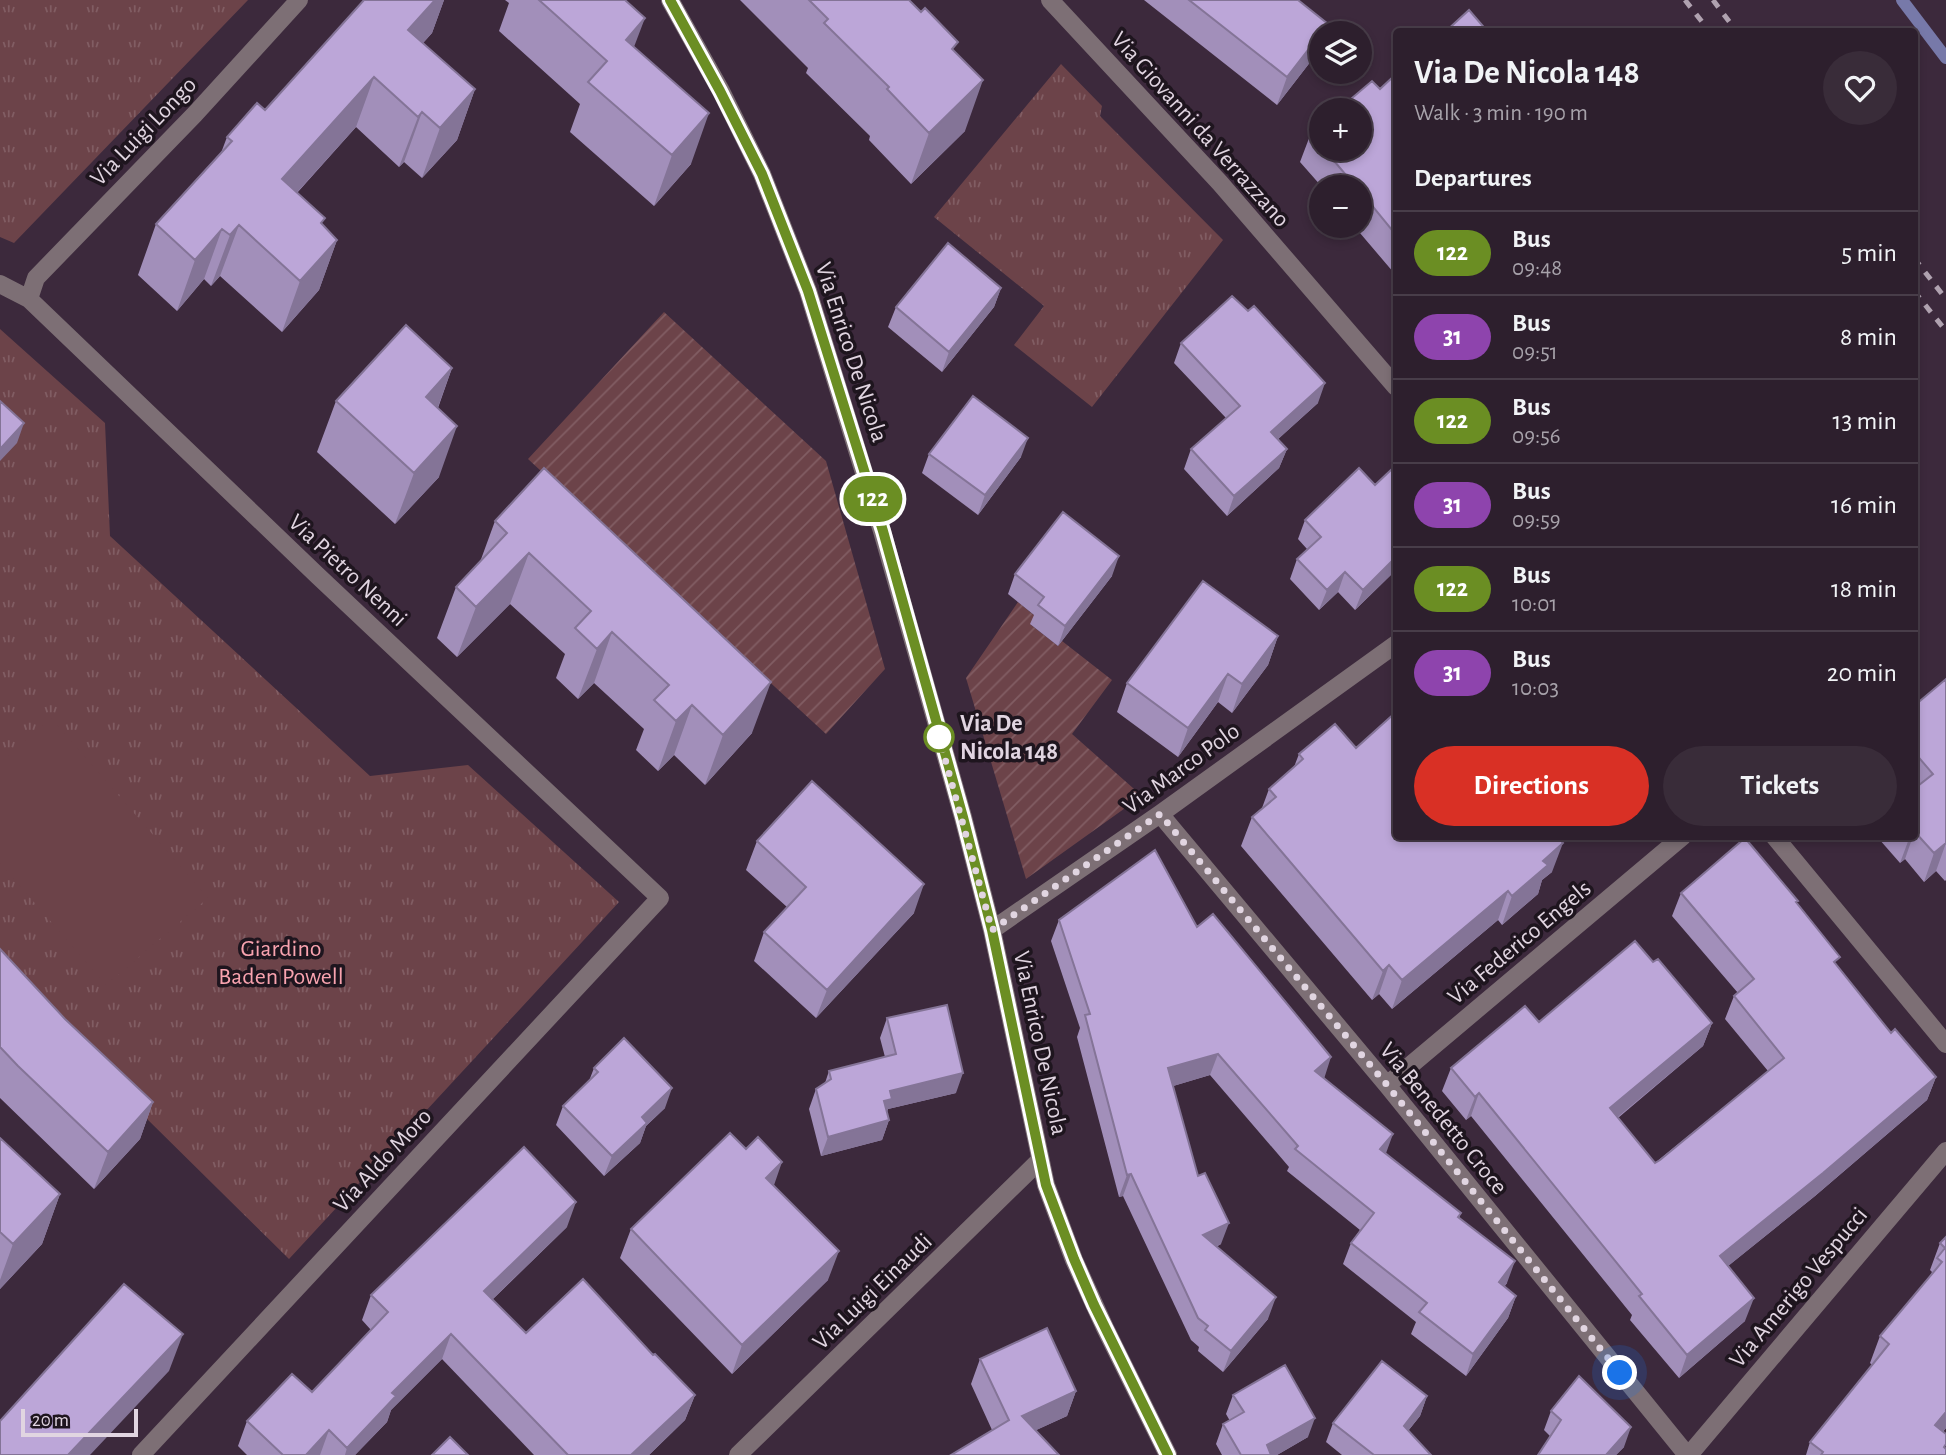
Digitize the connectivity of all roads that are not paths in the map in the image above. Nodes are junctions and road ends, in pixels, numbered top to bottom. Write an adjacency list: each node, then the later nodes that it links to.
1 (299, 0): 5 (street, Via Luigi Longo)
2 (670, 0): 12 (street, Via Enrico De Nicola)
3 (1049, 0): 6 (street, Via Giovanni da Verrazzano)
4 (0, 284): 5 (street, Via Pietro Nenni)
5 (29, 299): 11 (street, Via Pietro Nenni)
6 (1393, 384)
7 (1393, 646): 8 (street, Via Marco Polo)
8 (1160, 814): 12 (street, Via Marco Polo); 14 (street, Via Benedetto Croce)
9 (1678, 840): 14 (street, Via Federico Engels)
10 (1777, 840): 13 (street)
11 (660, 898): 17 (street, Via Aldo Moro)
12 (992, 930): 16 (street, Via Enrico De Nicola)
13 (1946, 1044)
14 (1387, 1085): 20 (street, Via Benedetto Croce)
15 (1946, 1151): 20 (street, Via Amerigo Vespucci)
16 (1039, 1161): 18 (street, Via Luigi Einaudi); 19 (street, Via Enrico De Nicola)
17 (141, 1455)
18 (738, 1455)
19 (1168, 1455)
20 (1688, 1455)

